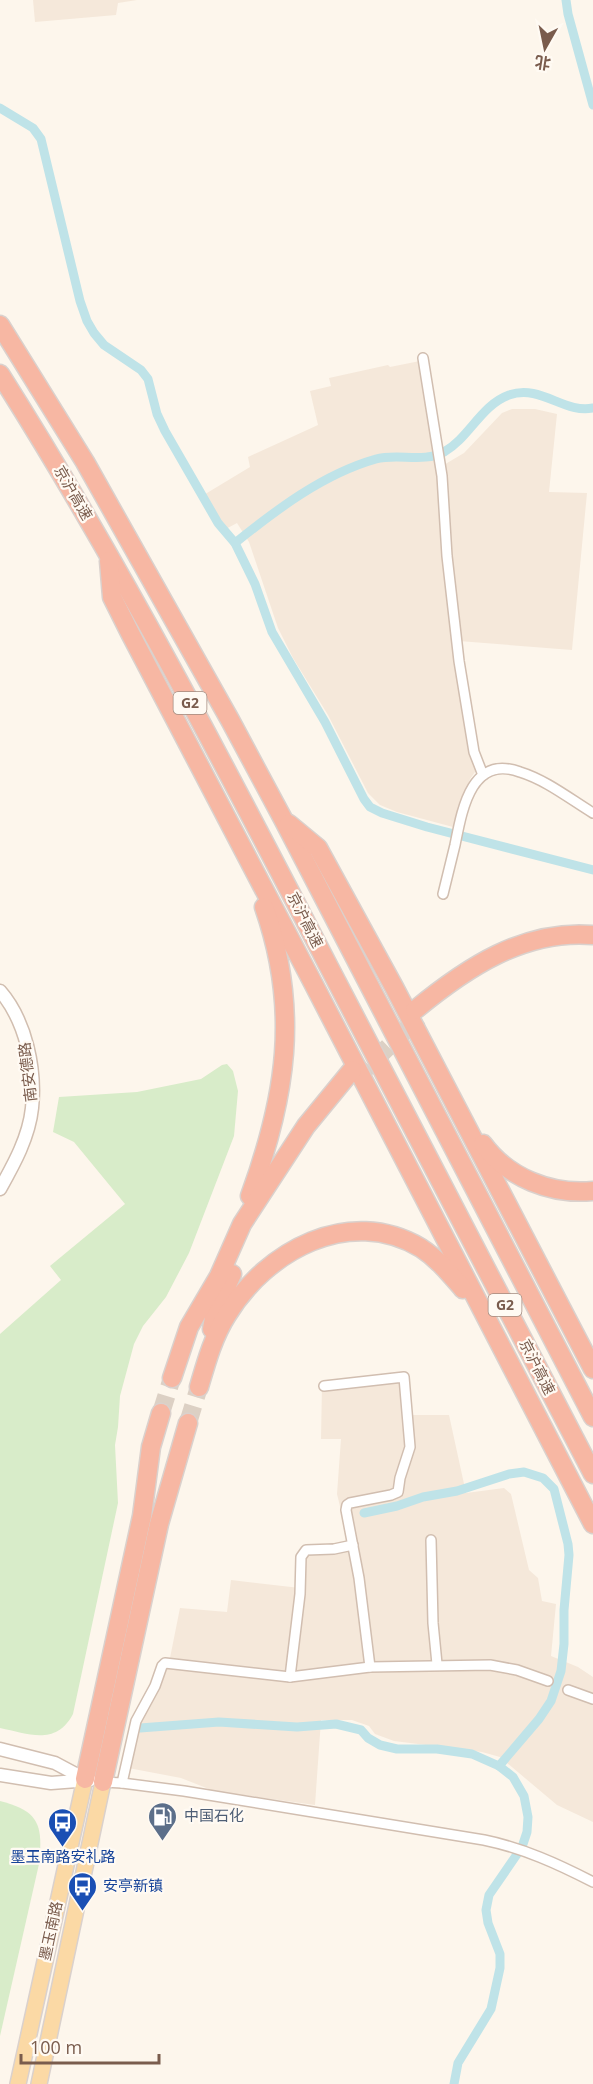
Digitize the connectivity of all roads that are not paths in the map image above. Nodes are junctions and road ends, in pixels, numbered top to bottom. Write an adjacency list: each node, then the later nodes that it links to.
1 (0, 325): 7 (highway, 京沪高速 / G2)
2 (423, 358): 5 (street)
3 (0, 374): 4 (highway, 京沪高速 / G2)
4 (108, 554): 8 (highway); 26 (highway, 京沪高速 / G2)
5 (483, 775): 6 (street); 9 (street)
6 (593, 813)
7 (283, 819): 13 (highway); 24 (highway, 京沪高速 / G2)
8 (259, 879): 16 (highway); 17 (highway)
9 (442, 894)
10 (593, 935): 11 (highway)
11 (593, 942)
12 (0, 991): 14 (street, 南安德路)
13 (452, 1098): 15 (highway); 19 (highway)
14 (0, 1189)
15 (593, 1191)
16 (242, 1224): 18 (highway); 20 (highway)
17 (477, 1299): 18 (highway); 27 (highway)
18 (208, 1355): 22 (highway)
19 (593, 1369)
20 (172, 1378)
21 (324, 1386): 29 (street)
22 (199, 1387)
23 (161, 1413): 38 (highway)
24 (593, 1417)
25 (188, 1423): 39 (highway)
26 (592, 1473)
27 (593, 1524)
28 (431, 1540): 30 (street)
29 (353, 1545): 31 (street); 32 (street)
30 (437, 1664): 31 (street); 33 (street)
31 (370, 1667): 32 (street)
32 (290, 1677): 40 (street)
33 (548, 1681)
34 (568, 1690): 35 (street)
35 (593, 1699)
36 (0, 1749): 38 (street)
37 (0, 1775): 38 (street)
38 (85, 1779): 39 (street); 43 (main road, 墨玉南路)
39 (103, 1782): 40 (street); 42 (main road, 墨玉南路)
40 (122, 1783): 41 (street)
41 (593, 1882)
42 (41, 2077)
43 (18, 2084)

